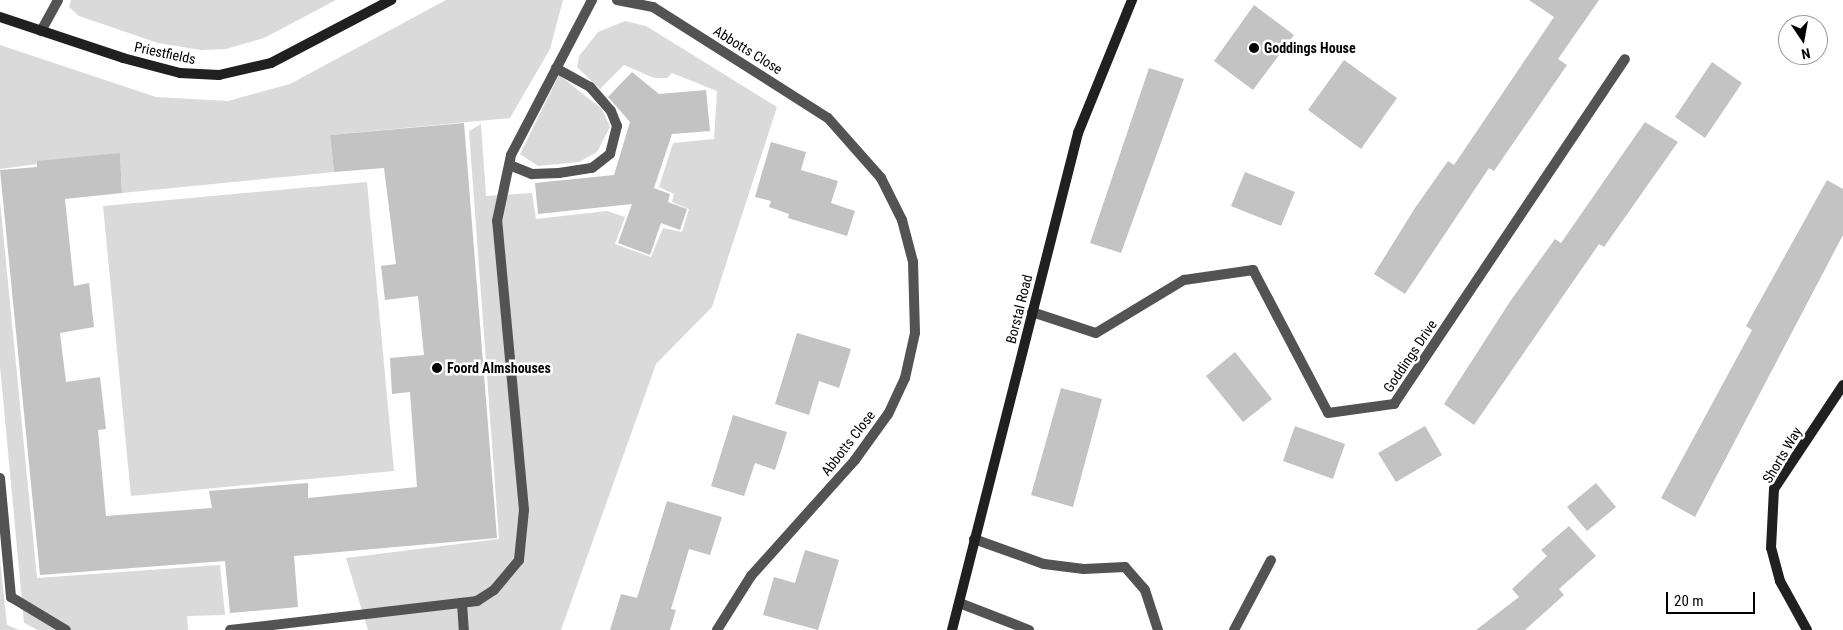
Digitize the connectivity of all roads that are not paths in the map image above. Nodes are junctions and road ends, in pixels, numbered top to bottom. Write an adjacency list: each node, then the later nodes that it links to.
1 (58, 0): 7 (street)
2 (391, 0): 7 (street, Priestfields)
3 (592, 0): 9 (street)
4 (617, 0): 21 (street, Abbotts Close)
5 (1132, 0): 11 (street, Borstal Road)
6 (0, 17): 7 (street, Priestfields)
7 (41, 31)
8 (1625, 59): 11 (street, Goddings Drive)
9 (556, 68): 10 (street); 10 (street)
10 (512, 166): 16 (street)
11 (1032, 312): 14 (street, Borstal Road)
12 (1843, 384): 26 (street, Shorts Way)
13 (0, 478): 18 (street)
14 (974, 539): 17 (street, Borstal Road); 24 (street)
15 (1271, 560): 25 (street)
16 (462, 604): 19 (street); 20 (street)
17 (962, 604): 22 (street, Borstal Road); 23 (street)
18 (66, 630)
19 (230, 630)
20 (464, 630)
21 (716, 630)
22 (952, 630)
23 (1029, 630)
24 (1158, 630)
25 (1234, 630)
26 (1807, 630)

